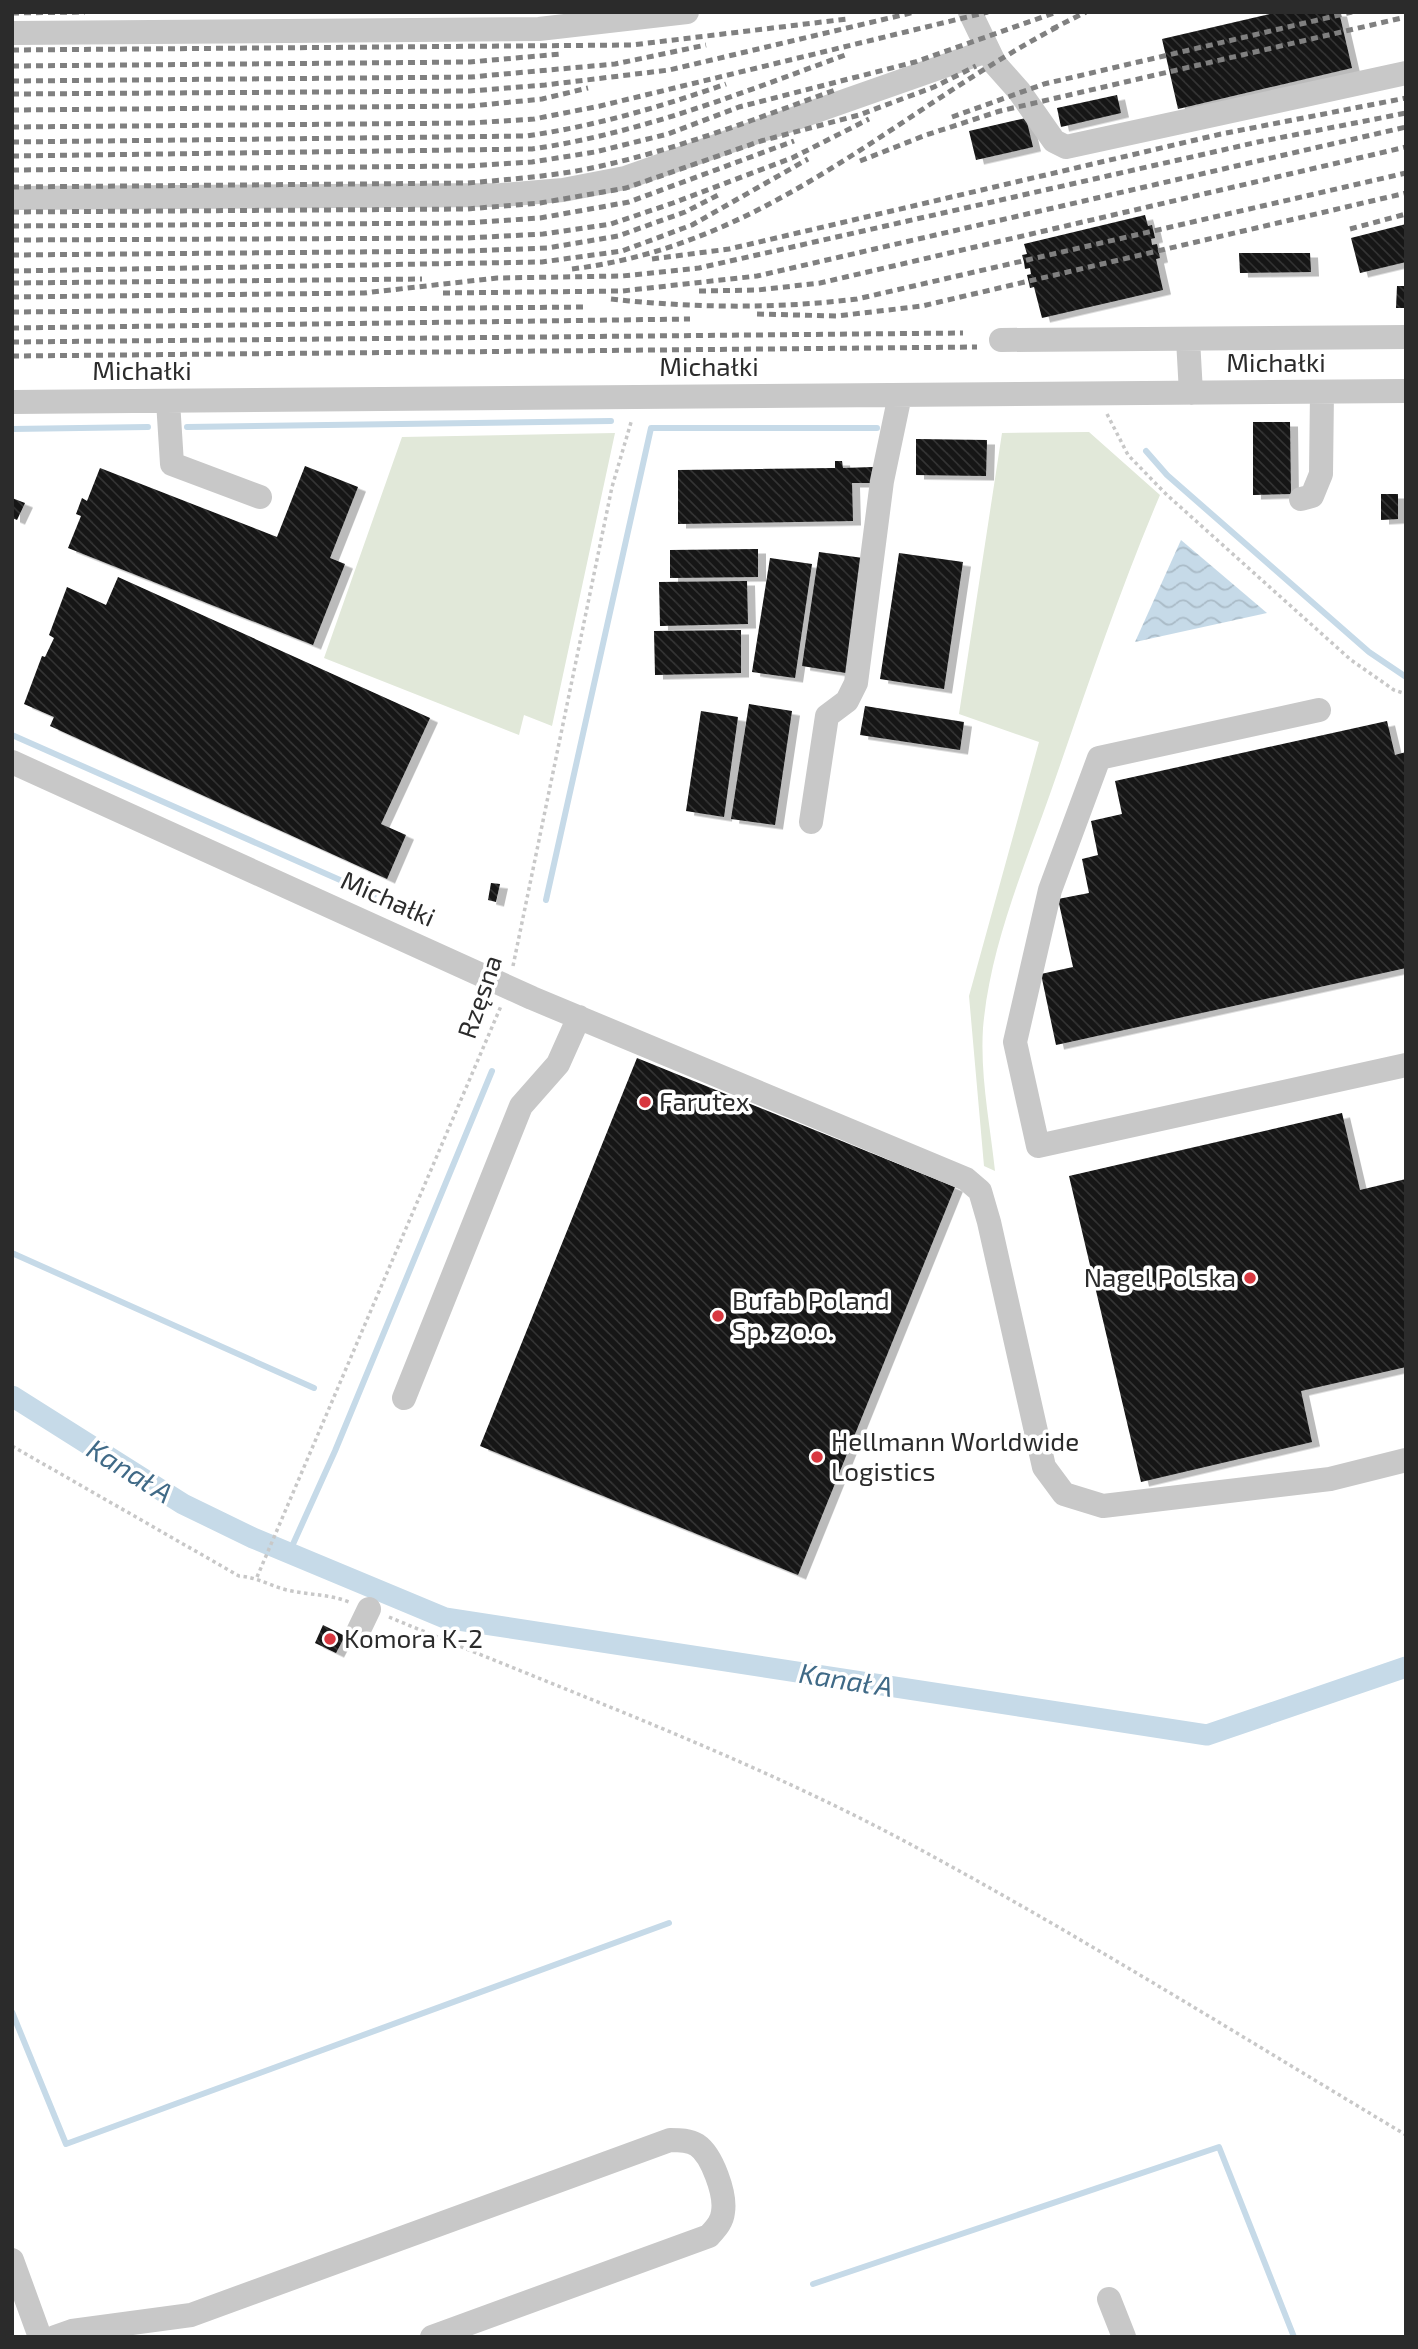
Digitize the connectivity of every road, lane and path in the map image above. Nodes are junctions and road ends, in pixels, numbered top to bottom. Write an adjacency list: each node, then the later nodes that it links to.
1 (687, 12): 3 (street)
2 (970, 12): 4 (street)
3 (12, 33)
4 (987, 51): 5 (street); 6 (street)
5 (1406, 73)
6 (12, 198)
7 (1406, 337): 8 (street)
8 (1188, 339): 9 (street); 12 (street)
9 (1001, 340)
10 (1406, 391): 11 (street, Michałki)
11 (1322, 392): 12 (street, Michałki); 19 (street)
12 (1191, 393): 13 (street, Michałki)
13 (1099, 394): 14 (street, Michałki); 20 (path)
14 (900, 395): 15 (street, Michałki); 23 (street)
15 (633, 397): 16 (street, Michałki); 24 (path, Rzęsna)
16 (168, 401): 17 (street, Michałki); 18 (street)
17 (12, 402)
18 (260, 497)
19 (1301, 499)
20 (1406, 694)
21 (1319, 710): 26 (street)
22 (12, 762): 24 (street, Michałki)
23 (811, 822)
24 (509, 986): 25 (street, Michałki); 30 (path, Rzęsna)
25 (579, 1017): 27 (street); 29 (street, Michałki)
26 (1406, 1065)
27 (404, 1398)
28 (12, 1446): 30 (path)
29 (1406, 1461)
30 (257, 1577): 31 (path)
31 (369, 1609): 32 (street); 33 (path)
32 (356, 1636)
33 (1406, 2135)
34 (12, 2260): 36 (street)
35 (1110, 2299): 39 (street)
36 (40, 2337)
37 (55, 2337): 38 (street)
38 (432, 2337)
39 (1124, 2337)

